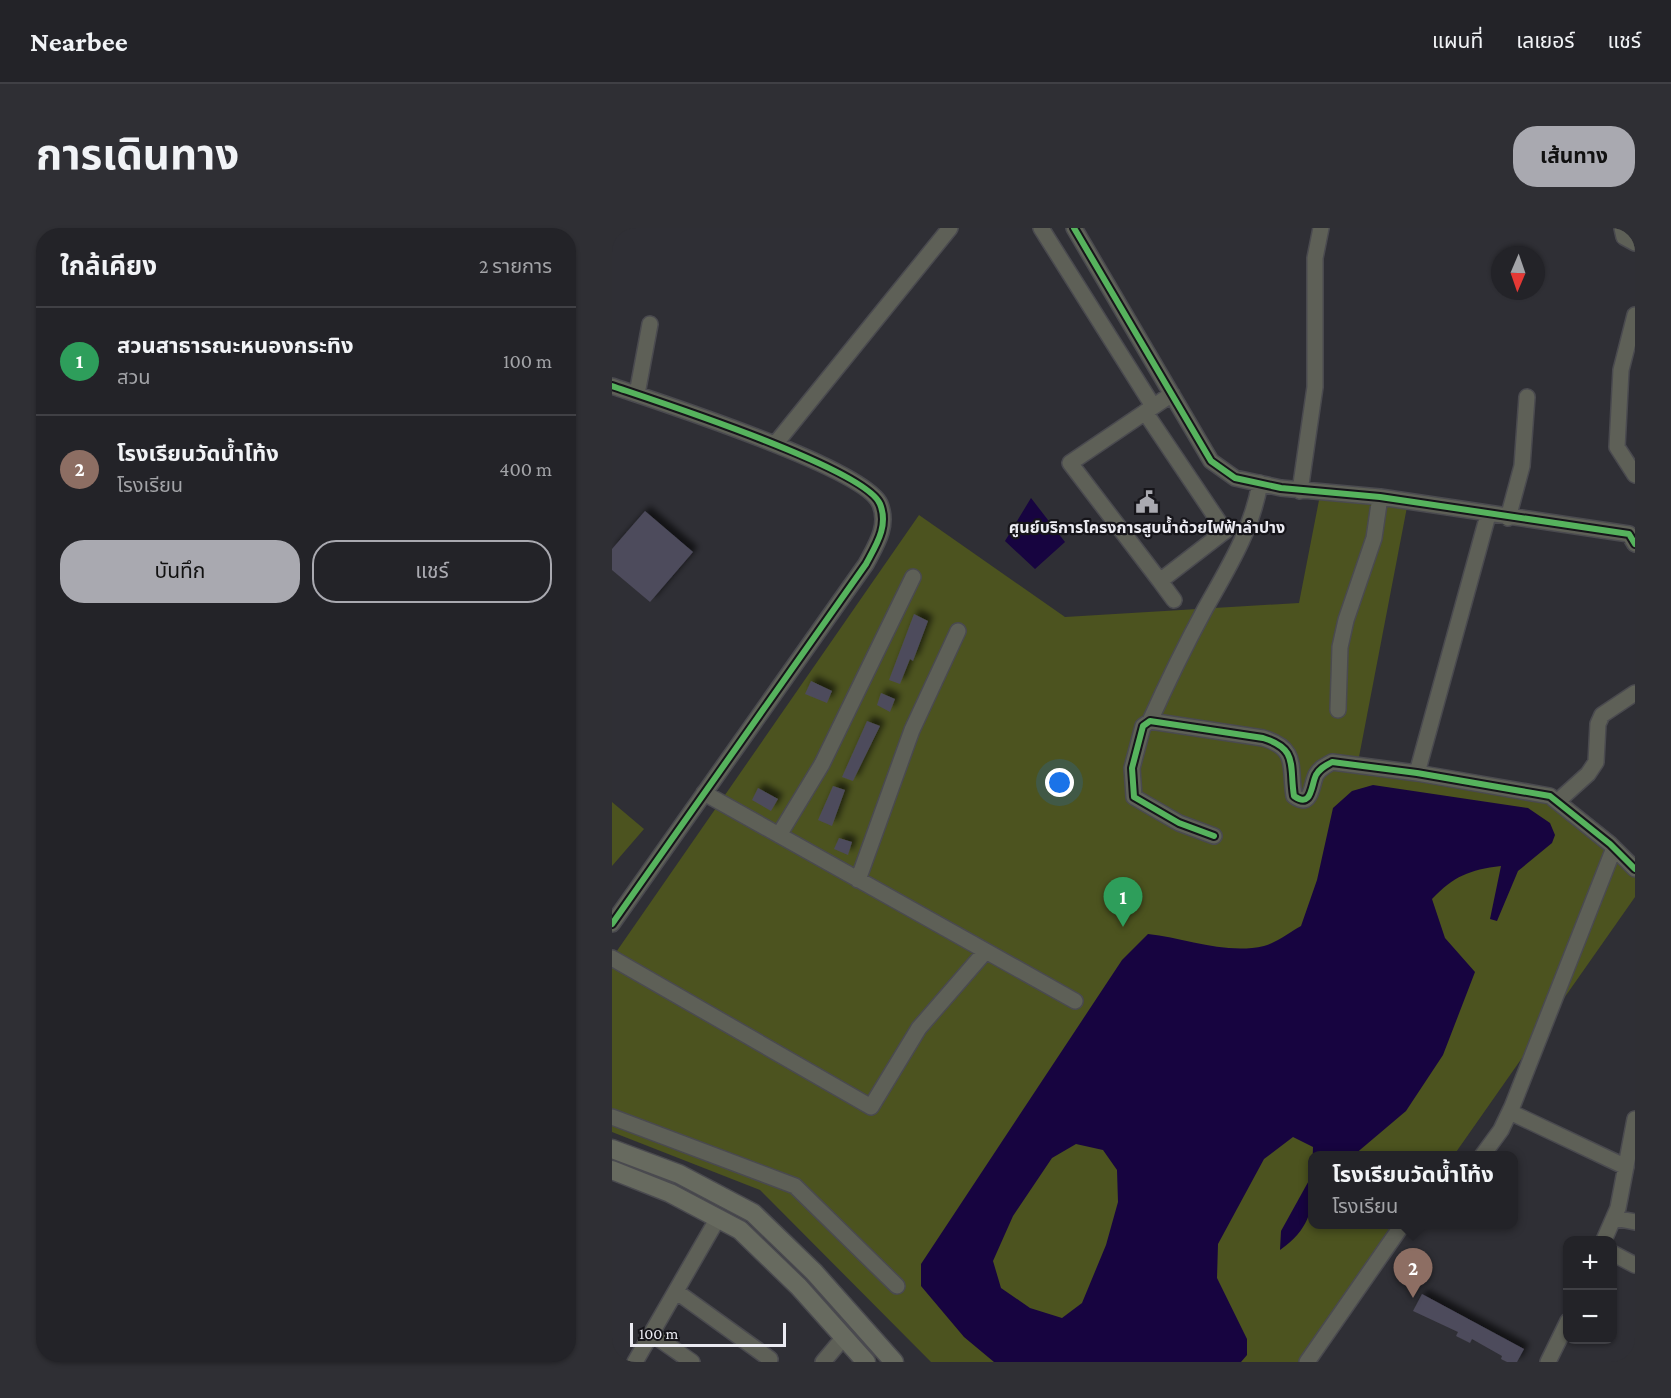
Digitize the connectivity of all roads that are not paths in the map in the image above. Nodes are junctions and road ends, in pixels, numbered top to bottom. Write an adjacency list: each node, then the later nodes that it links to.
1 (950, 228): 14 (street)
2 (1041, 228): 13 (street)
3 (1074, 228): 11 (street)
4 (1321, 228): 17 (street)
5 (1622, 228): 6 (street)
6 (1635, 243)
7 (1635, 315): 15 (street)
8 (650, 324): 10 (street)
9 (612, 386): 10 (street)
10 (637, 394): 14 (street)
11 (1172, 394): 13 (street); 16 (street)
12 (1527, 397): 20 (street)
13 (1149, 409): 23 (street); 23 (street)
14 (776, 443): 30 (street)
15 (1635, 475)
16 (1260, 483): 17 (street); 28 (street)
17 (1300, 491): 18 (street)
18 (1380, 497): 19 (street); 27 (street)
19 (1488, 515): 20 (street); 29 (street)
20 (1509, 518): 21 (street)
21 (1633, 535)
22 (913, 577): 32 (street)
23 (1160, 581): 24 (street)
24 (1174, 600)
25 (958, 631): 36 (street)
26 (1635, 693): 31 (street)
27 (1338, 710)
28 (1150, 721): 29 (street); 33 (street)
29 (1417, 773): 31 (street)
30 (704, 793): 32 (street); 37 (street)
31 (1558, 801): 34 (street)
32 (779, 835): 36 (street)
33 (1214, 836)
34 (1614, 848): 35 (street); 42 (street)
35 (1635, 869)
36 (858, 880): 38 (street)
37 (612, 924)
38 (986, 952): 39 (street); 40 (street)
39 (613, 961)
40 (1075, 1001)
41 (612, 1107): 43 (street)
42 (1510, 1112): 46 (street); 47 (street)
43 (617, 1119): 56 (street)
44 (1635, 1119): 47 (street)
45 (612, 1149): 66 (main road)
46 (1485, 1151)
47 (1626, 1167): 50 (street)
48 (612, 1170): 49 (main road)
49 (718, 1218): 57 (street); 60 (main road)
50 (1614, 1218): 51 (street); 53 (street)
51 (1635, 1222)
52 (1400, 1229): 67 (street)
53 (1606, 1236)
54 (1617, 1256): 55 (street)
55 (1635, 1265)
56 (897, 1286)
57 (677, 1292): 59 (street); 61 (street)
58 (1563, 1331): 68 (street)
59 (652, 1334): 62 (street); 63 (street)
60 (844, 1337): 64 (street); 65 (main road)
61 (771, 1359)
62 (635, 1362)
63 (692, 1362)
64 (823, 1362)
65 (866, 1362)
66 (894, 1362)
67 (1307, 1362)
68 (1548, 1362)

